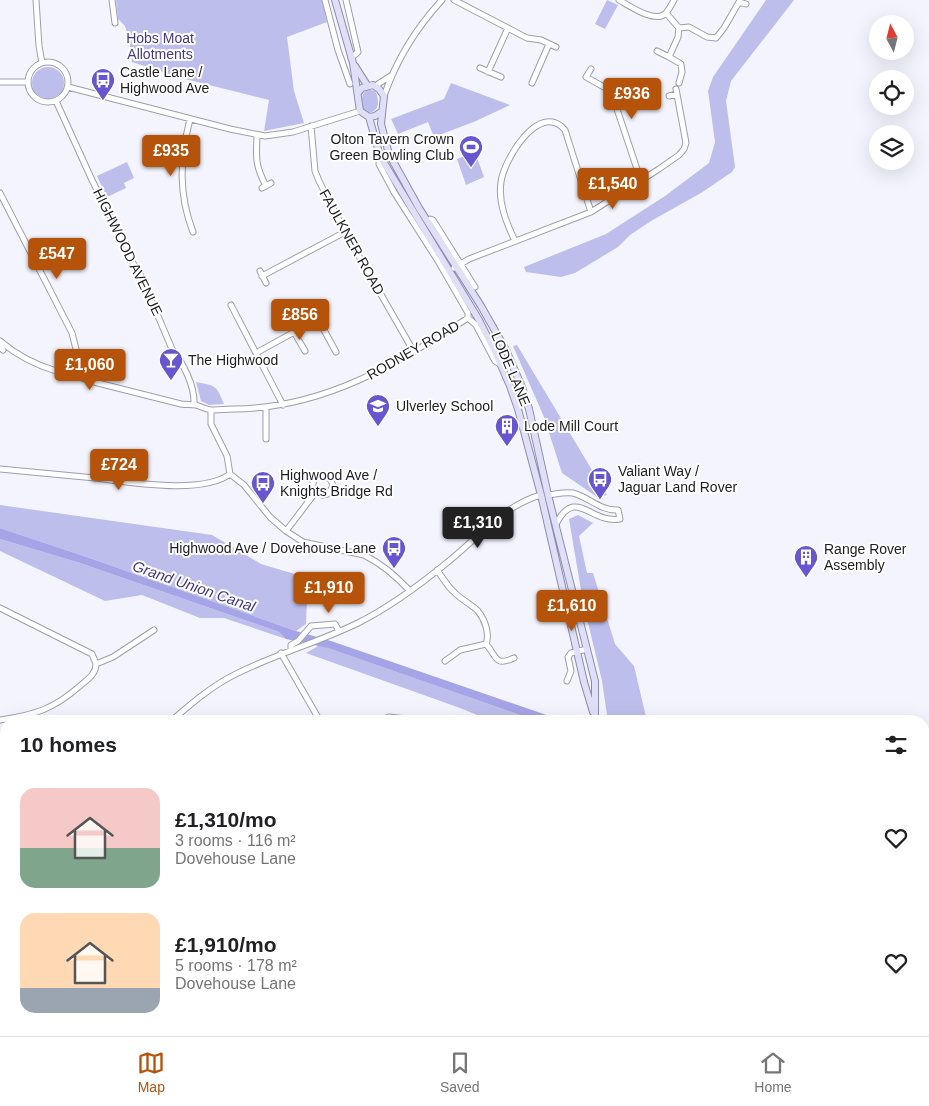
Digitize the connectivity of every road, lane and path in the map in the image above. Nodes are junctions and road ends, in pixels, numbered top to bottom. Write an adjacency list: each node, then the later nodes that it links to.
1 (36, 0): 21 (street)
2 (112, 0): 13 (street)
3 (325, 0): 33 (street)
4 (335, 0): 20 (main road)
5 (346, 0): 20 (street)
6 (442, 0): 27 (street)
7 (454, 0): 14 (street)
8 (619, 0): 12 (street)
9 (674, 0): 12 (street)
10 (738, 1): 11 (street); 15 (street)
11 (746, 4)
12 (666, 13): 15 (street)
13 (114, 23)
14 (508, 28): 16 (street); 25 (street)
15 (679, 28): 19 (street)
16 (549, 44): 17 (street); 23 (street)
17 (556, 47)
18 (657, 51): 19 (street)
19 (669, 57): 32 (street)
20 (352, 60): 34 (main road); 37 (main road)
21 (42, 63): 30 (street); 36 (street)
22 (480, 68): 25 (street)
23 (538, 68): 26 (street); 31 (street)
24 (591, 69): 48 (street)
25 (488, 72): 28 (street)
26 (544, 72)
27 (395, 73): 35 (street); 38 (street)
28 (501, 77)
29 (0, 82): 30 (street)
30 (28, 82): 40 (street)
31 (532, 83)
32 (679, 83)
33 (350, 84)
34 (367, 86): 35 (main road); 37 (main road)
35 (375, 86): 38 (main road)
36 (68, 88): 40 (street); 44 (street)
37 (358, 93): 41 (main road)
38 (384, 96): 42 (main road)
39 (669, 96): 48 (street)
40 (56, 101): 71 (street, HIGHWOOD AVENUE)
41 (360, 111): 43 (main road); 45 (street)
42 (381, 112): 43 (main road); 55 (main road, LODE LANE)
43 (369, 118): 47 (main road, LODE LANE)
44 (190, 119): 46 (street); 52 (street)
45 (311, 126): 46 (street); 53 (street, FAULKNER ROAD)
46 (257, 135): 49 (street)
47 (380, 156): 56 (main road, LODE LANE); 61 (street, LODE LANE)
48 (641, 181): 51 (street)
49 (266, 186)
50 (0, 193): 70 (street)
51 (591, 212): 54 (street); 54 (street)
52 (193, 232)
53 (345, 232): 57 (street); 67 (street, FAULKNER ROAD)
54 (515, 240): 55 (street)
55 (459, 265): 56 (street); 58 (street); 79 (main road, LODE LANE)
56 (450, 270): 69 (main road, LODE LANE)
57 (266, 283)
58 (476, 287)
59 (231, 304): 68 (street)
60 (314, 309): 62 (street)
61 (468, 318): 67 (street, RODNEY ROAD); 69 (street, LODE LANE)
62 (318, 319): 63 (street); 66 (street)
63 (294, 332): 65 (street); 68 (street)
64 (0, 341): 70 (street)
65 (305, 351)
66 (336, 352)
67 (414, 352): 72 (street, RODNEY ROAD)
68 (256, 353): 72 (street)
69 (500, 364): 79 (main road, LODE LANE)
70 (78, 376): 71 (street)
71 (194, 404): 74 (street)
72 (283, 405): 73 (street, RODNEY ROAD)
73 (266, 408): 74 (street, RODNEY ROAD); 75 (street)
74 (211, 410): 77 (street)
75 (266, 439)
76 (0, 469): 77 (street)
77 (230, 474): 81 (street)
78 (315, 493): 78 (street); 81 (street)
79 (545, 495): 80 (main road, LODE LANE); 80 (street); 82 (street); 90 (main road, LODE LANE)
80 (556, 524): 89 (main road, LODE LANE)
81 (286, 531): 83 (street)
82 (437, 570): 83 (street); 87 (street)
83 (409, 590): 86 (street)
84 (0, 608): 95 (street)
85 (154, 630): 95 (street)
86 (340, 631): 88 (street); 88 (street)
87 (486, 644): 92 (street); 96 (street)
88 (292, 649): 91 (street)
89 (587, 649): 90 (street); 102 (main road, LODE LANE)
90 (578, 651): 97 (street); 101 (main road, LODE LANE)
91 (281, 653): 99 (street); 100 (street)
92 (452, 656): 93 (street); 94 (street)
93 (445, 661)
94 (456, 662)
95 (96, 664): 98 (street)
96 (512, 666)
97 (567, 681)
98 (24, 715)
99 (177, 715)
100 (317, 715)
101 (594, 715)
102 (596, 715)

